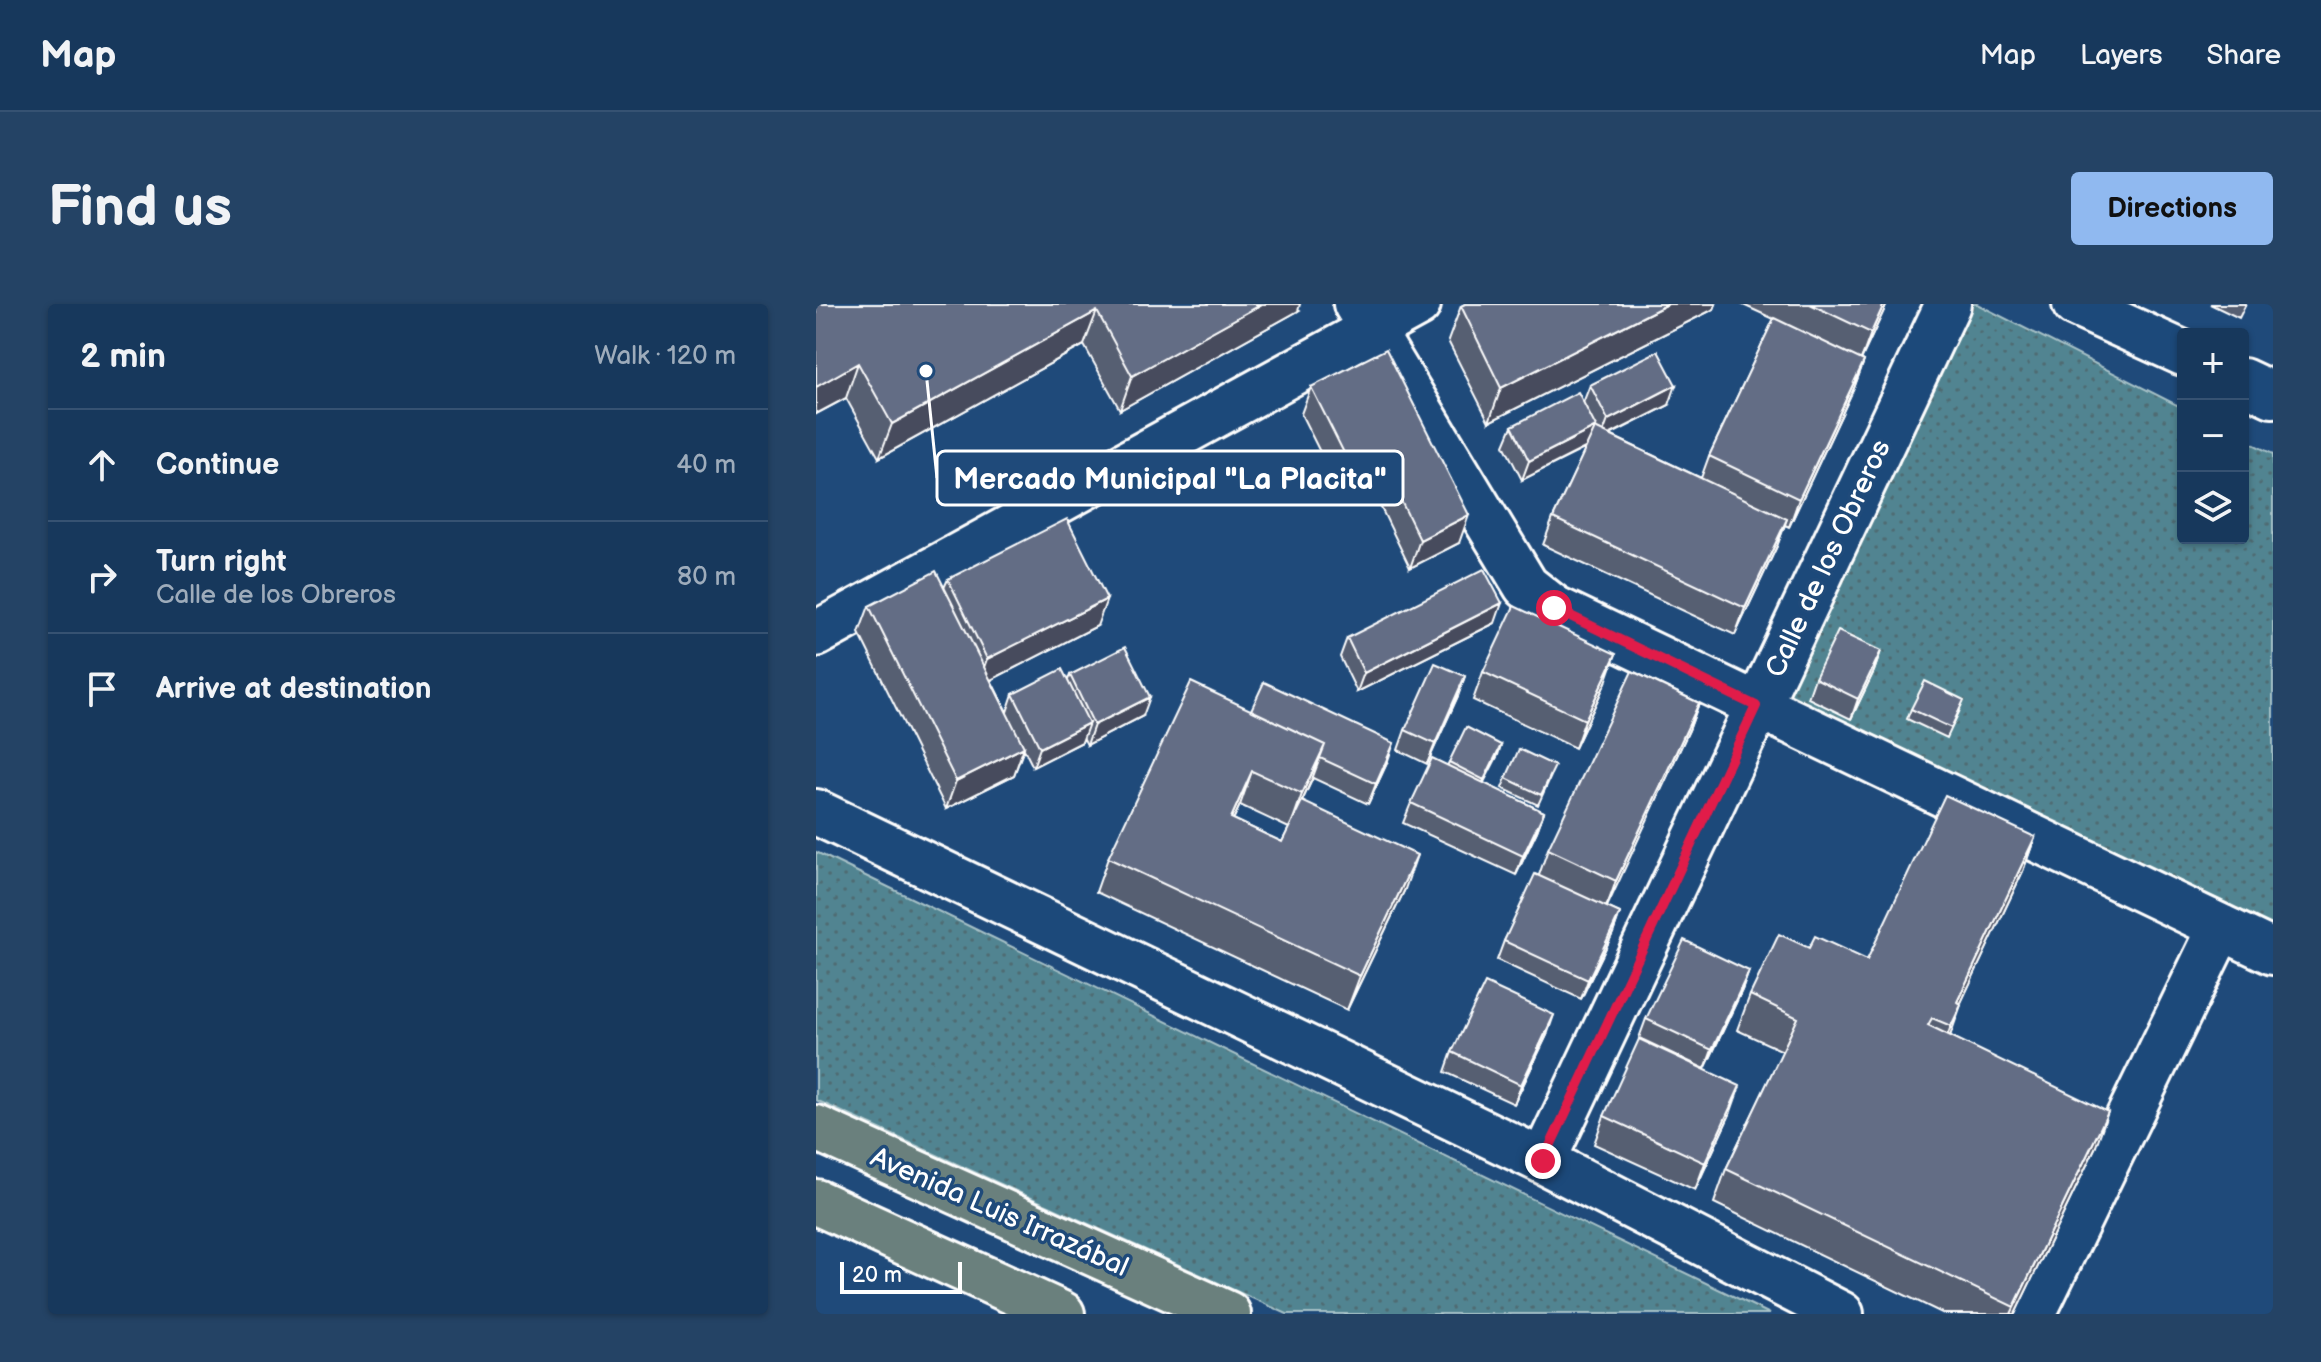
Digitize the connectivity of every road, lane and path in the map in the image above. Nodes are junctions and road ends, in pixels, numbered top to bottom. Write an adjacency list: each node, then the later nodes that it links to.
1 (1418, 304): 4 (street)
2 (1948, 304): 9 (street, Calle de los Obreros)
3 (2075, 304): 5 (street)
4 (1363, 317): 8 (street); 9 (street)
5 (2177, 350)
6 (2249, 384): 7 (street)
7 (2273, 395)
8 (816, 634)
9 (1756, 706): 11 (street); 14 (street, Calle de los Obreros)
10 (816, 812): 14 (street)
11 (2221, 927): 12 (street); 19 (street)
12 (2273, 952)
13 (816, 1128): 17 (highway, Avenida Luis Irrazábal)
14 (1543, 1161): 18 (street)
15 (816, 1202): 16 (highway)
16 (1062, 1314)
17 (1228, 1314)
18 (1841, 1314)
19 (2033, 1314)

